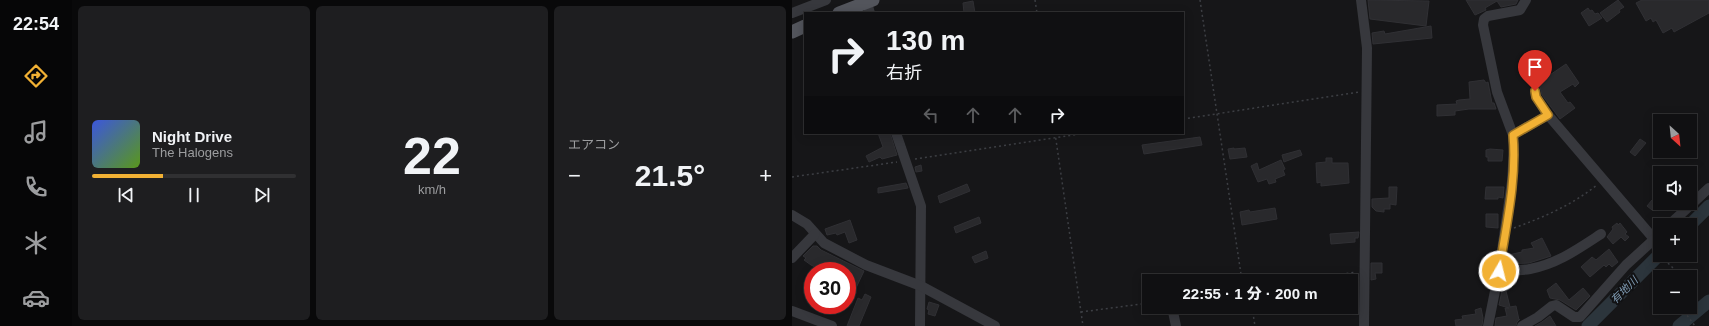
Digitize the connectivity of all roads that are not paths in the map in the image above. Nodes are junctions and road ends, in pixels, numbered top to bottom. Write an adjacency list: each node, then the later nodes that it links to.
1 (826, 0): 6 (street)
2 (1361, 0): 29 (street)
3 (1526, 0): 12 (street)
4 (869, 4): 5 (main road)
5 (842, 12)
6 (792, 13)
7 (804, 26): 8 (main road)
8 (792, 32)
9 (1535, 91): 10 (street)
10 (1548, 115): 12 (street); 16 (street)
11 (896, 134): 22 (street)
12 (1513, 135): 21 (street)
13 (1709, 188): 15 (street)
14 (792, 215): 17 (street)
15 (1677, 218)
16 (1653, 232)
17 (815, 234): 20 (street); 22 (street)
18 (1600, 234): 21 (street)
19 (1653, 240): 31 (street)
20 (792, 258)
21 (1499, 271): 30 (street)
22 (921, 286): 26 (street); 27 (street)
23 (792, 311): 25 (street)
24 (1173, 314): 28 (street)
25 (832, 326)
26 (920, 326)
27 (995, 326)
28 (1176, 326)
29 (1364, 326)
30 (1488, 326)
31 (1522, 326)

